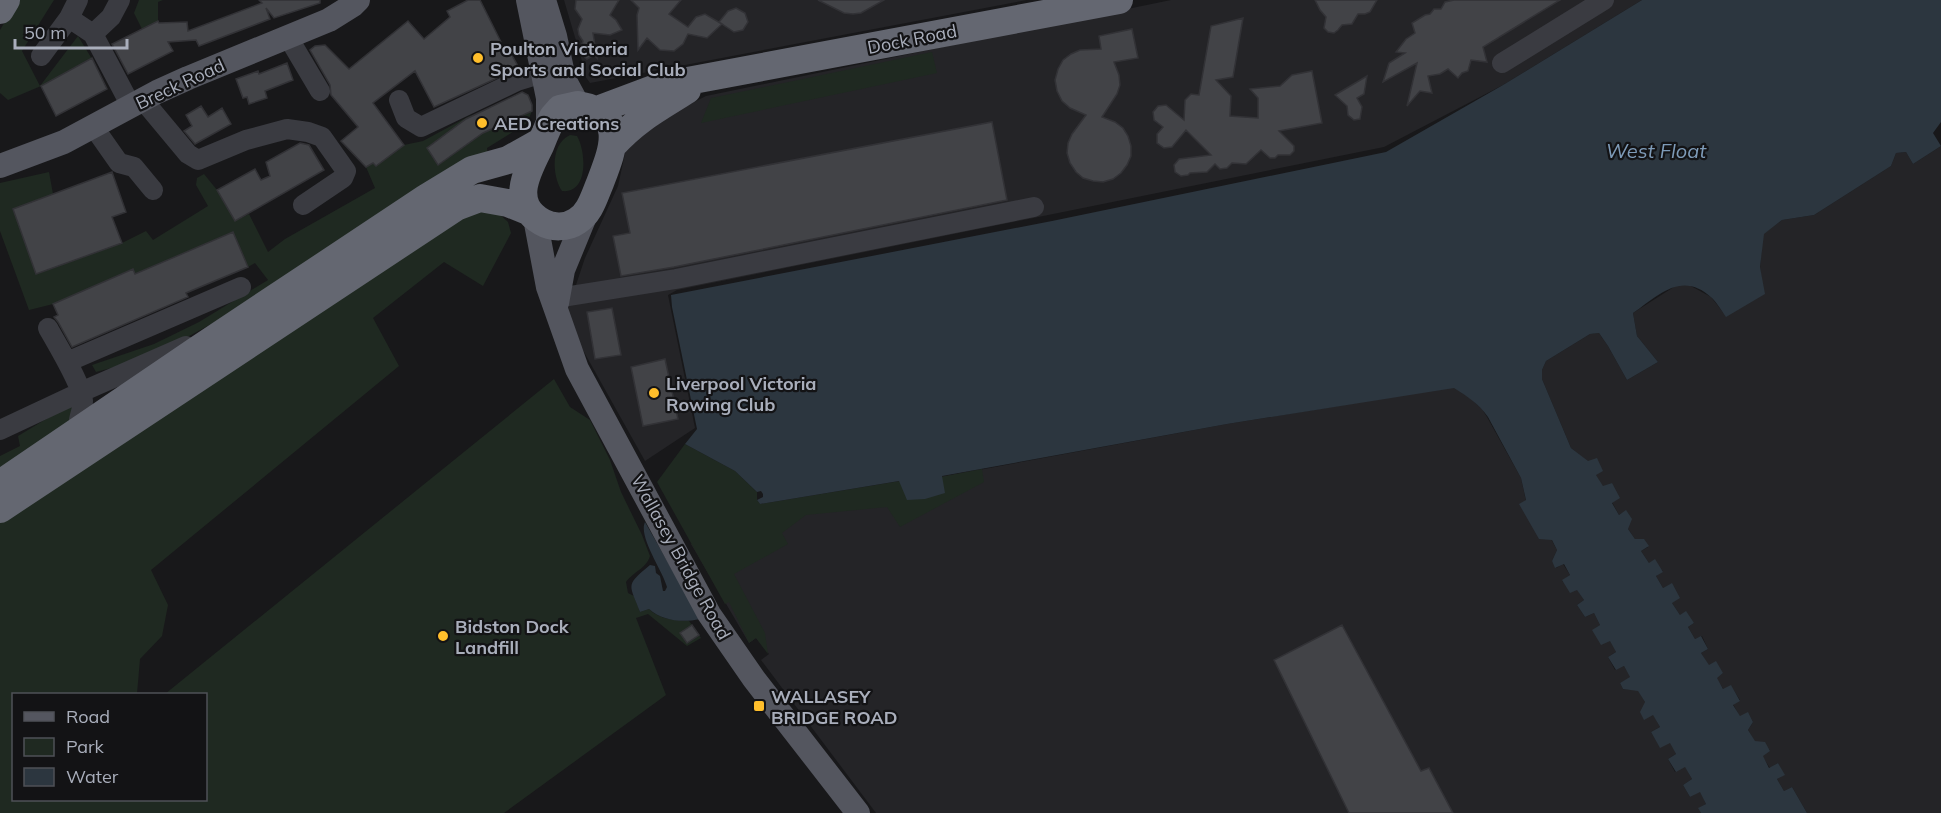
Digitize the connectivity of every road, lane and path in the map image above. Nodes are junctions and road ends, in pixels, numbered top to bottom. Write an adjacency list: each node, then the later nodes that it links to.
1 (6, 0): 9 (highway)
2 (78, 0): 10 (lane)
3 (120, 0): 11 (lane)
4 (358, 0): 12 (main road, Breck Road)
5 (528, 0): 15 (main road)
6 (544, 0): 20 (main road)
7 (1119, 0): 16 (highway, Dock Road)
8 (1604, 0): 14 (lane)
9 (0, 10)
10 (69, 18): 11 (lane); 13 (lane)
11 (93, 34): 19 (lane)
12 (288, 37): 17 (lane); 19 (main road, Breck Road)
13 (41, 56)
14 (1502, 63)
15 (543, 73): 18 (lane); 22 (main road)
16 (704, 79): 20 (highway, Dock Road); 23 (highway, Dock Road)
17 (320, 91)
18 (399, 100)
19 (137, 103): 21 (main road, Breck Road); 26 (lane)
20 (587, 108): 22 (highway); 23 (highway)
21 (93, 126): 24 (main road, Breck Road); 25 (lane)
22 (545, 133): 29 (highway); 33 (highway)
23 (613, 145): 28 (highway)
24 (0, 166)
25 (153, 190)
26 (303, 205)
27 (1034, 207): 31 (lane)
28 (586, 214): 29 (highway); 31 (main road)
29 (531, 215): 31 (main road, Wallasey Bridge Road); 39 (highway)
30 (241, 287): 34 (lane)
31 (557, 305): 40 (main road, Wallasey Bridge Road)
32 (48, 328): 34 (lane)
33 (197, 350): 35 (lane); 36 (highway)
34 (67, 362): 35 (lane)
35 (81, 392): 36 (lane); 37 (lane)
36 (84, 428): 38 (highway)
37 (0, 430)
38 (0, 484)
39 (0, 509)
40 (858, 813)

